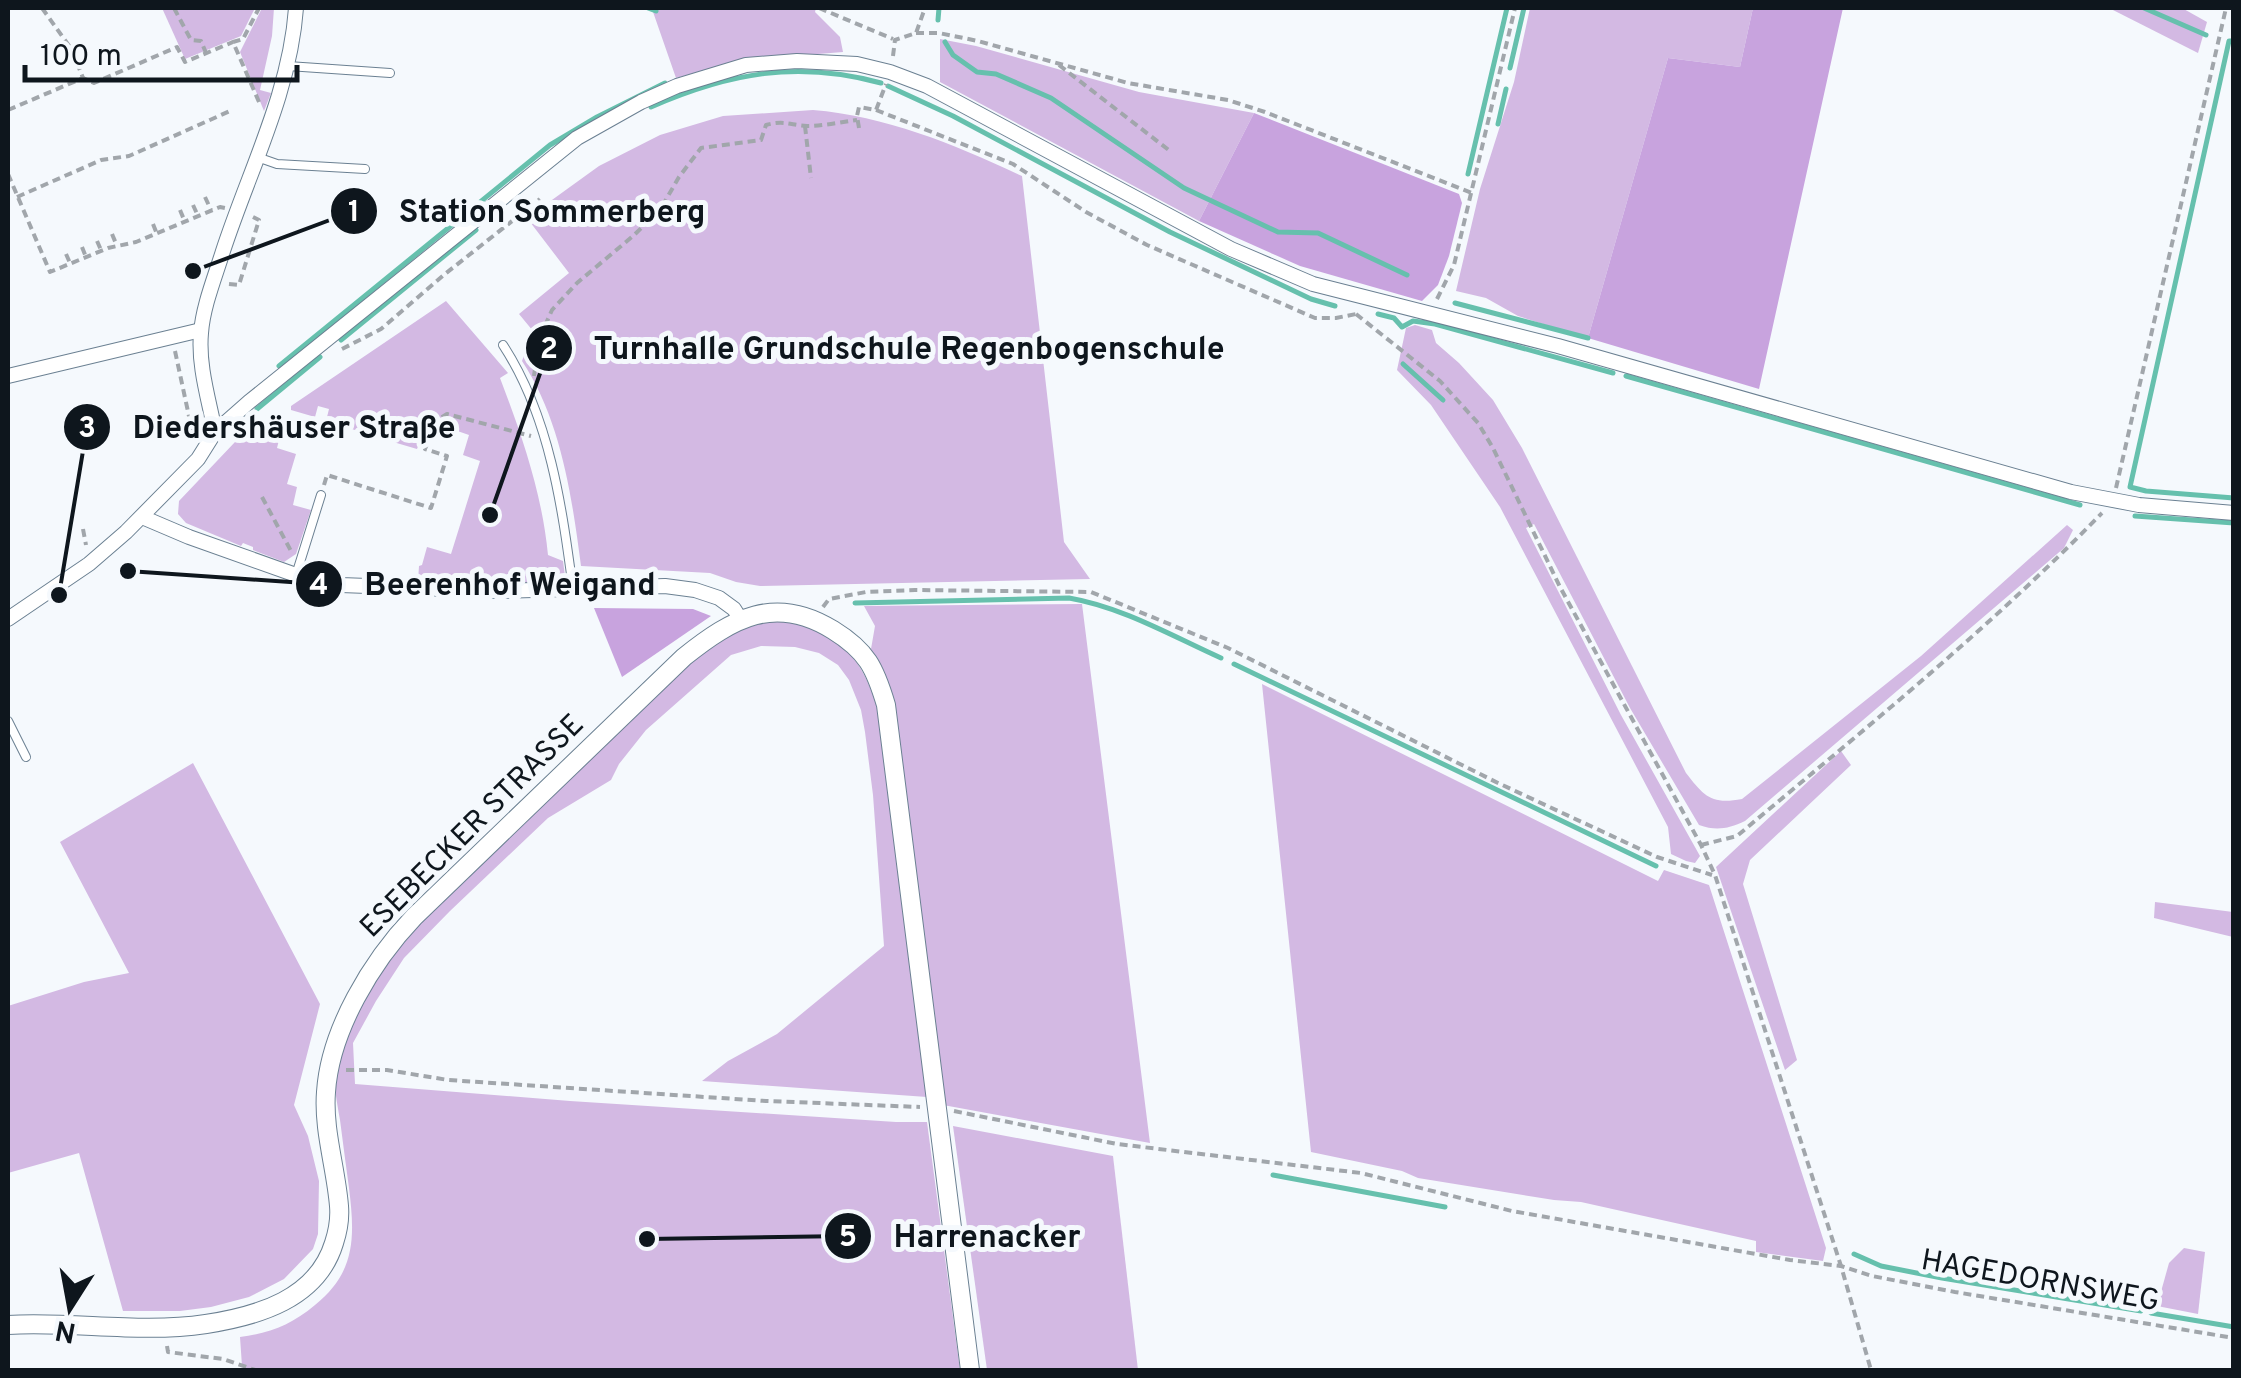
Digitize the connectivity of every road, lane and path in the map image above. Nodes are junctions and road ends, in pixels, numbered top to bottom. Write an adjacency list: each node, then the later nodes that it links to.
1 (42, 8): 18 (path)
2 (174, 8): 13 (path)
3 (259, 8): 12 (path)
4 (296, 8): 15 (street)
5 (819, 8): 11 (path)
6 (925, 8): 10 (path)
7 (1515, 8): 30 (path)
8 (2221, 27): 9 (path)
9 (2234, 29)
10 (916, 33): 11 (path); 14 (path)
11 (895, 40): 16 (path)
12 (234, 42): 13 (path); 22 (path)
13 (207, 54): 18 (path)
14 (1056, 63): 25 (path); 30 (path)
15 (288, 66): 17 (lane); 22 (street)
16 (890, 72): 53 (street); 57 (street)
17 (390, 73)
18 (83, 78): 19 (path)
19 (8, 110)
20 (230, 111): 31 (path)
21 (858, 120): 23 (path); 24 (path); 74 (path)
22 (269, 126): 26 (street)
23 (806, 126): 29 (path); 59 (path)
24 (858, 128)
25 (1170, 151)
26 (257, 157): 27 (lane); 37 (street)
27 (364, 169)
28 (8, 174): 31 (path)
29 (811, 178)
30 (1472, 192): 53 (path)
31 (17, 196): 51 (path)
32 (206, 197): 36 (path)
33 (540, 198): 57 (path)
34 (193, 204): 38 (path)
35 (180, 210): 40 (path)
36 (211, 210): 37 (path); 38 (path)
37 (236, 210): 52 (street); 52 (path)
38 (198, 216): 40 (path)
39 (166, 219): 42 (path)
40 (185, 222): 42 (path)
41 (154, 224): 44 (path)
42 (170, 228): 44 (path)
43 (112, 234): 46 (path)
44 (157, 234): 46 (path)
45 (97, 241): 48 (path)
46 (117, 246): 48 (path)
47 (82, 247): 50 (path)
48 (101, 250): 50 (path)
49 (66, 254): 51 (path)
50 (86, 257): 51 (path)
51 (70, 264)
52 (214, 283): 54 (street)
53 (1430, 312): 65 (street)
54 (201, 330): 55 (street); 60 (street)
55 (172, 337): 58 (street); 62 (path)
56 (503, 345): 59 (lane)
57 (313, 350): 60 (street)
58 (8, 376)
59 (524, 386): 61 (lane)
60 (215, 432): 62 (street)
61 (544, 440): 63 (path); 68 (lane)
62 (198, 458): 66 (street)
63 (322, 494): 67 (lane)
64 (262, 497): 67 (path)
65 (2234, 513)
66 (142, 517): 67 (street); 69 (street)
67 (296, 575): 68 (street)
68 (574, 590): 71 (street)
69 (8, 619)
70 (815, 619): 71 (street); 74 (path); 76 (street)
71 (741, 620): 75 (street, ESEBECKER STRASSE)
72 (8, 721): 73 (lane)
73 (26, 757)
74 (1714, 875): 77 (path)
75 (328, 1070): 76 (path, HAGEDORNSWEG); 79 (street, ESEBECKER STRASSE)
76 (938, 1108): 77 (path, HAGEDORNSWEG); 82 (street)
77 (1841, 1266): 80 (path, HAGEDORNSWEG); 83 (path)
78 (8, 1325): 79 (street, ESEBECKER STRASSE)
79 (166, 1328): 81 (path)
80 (2234, 1338)
81 (255, 1370)
82 (970, 1370)
83 (1871, 1370)

